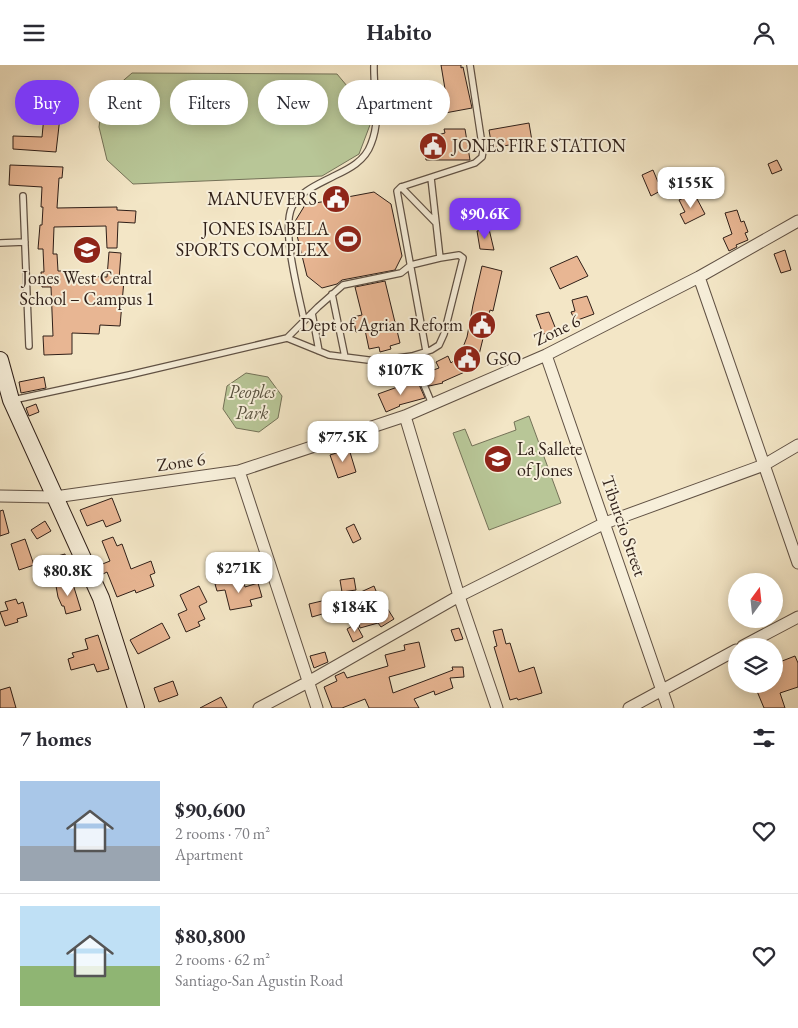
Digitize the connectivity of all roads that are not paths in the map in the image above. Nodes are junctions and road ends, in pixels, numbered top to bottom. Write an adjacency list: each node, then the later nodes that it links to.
1 (374, 65): 15 (lane)
2 (470, 65): 3 (lane)
3 (431, 178): 4 (lane); 7 (lane)
4 (400, 187): 7 (lane); 11 (lane)
5 (23, 196): 8 (lane)
6 (798, 221): 12 (street, Zone 6)
7 (436, 223): 10 (lane)
8 (25, 242): 9 (lane); 17 (lane)
9 (0, 243)
10 (440, 258): 11 (lane); 19 (lane)
11 (411, 265): 13 (lane); 19 (lane)
12 (700, 277): 21 (street, Zone 6); 28 (street)
13 (332, 294): 14 (lane); 22 (lane)
14 (312, 313): 15 (lane); 18 (lane)
15 (304, 321): 16 (lane)
16 (287, 338): 18 (lane); 24 (lane)
17 (29, 346)
18 (319, 351): 22 (lane)
19 (426, 351): 20 (lane)
20 (412, 355): 22 (lane); 25 (lane)
21 (546, 355): 25 (street, Zone 6); 32 (street, Tiburcio Street)
22 (345, 357)
23 (0, 360): 24 (main road)
24 (11, 400): 31 (main road)
25 (432, 404): 26 (street, Zone 6)
26 (405, 416): 29 (street, Zone 6); 34 (street)
27 (798, 445): 28 (street)
28 (764, 465): 32 (street); 33 (street)
29 (239, 471): 31 (street, Zone 6); 38 (street)
30 (0, 496): 31 (street, Zone 6)
31 (55, 497): 40 (main road)
32 (605, 523): 34 (street); 39 (street, Tiburcio Street)
33 (798, 563)
34 (460, 596): 38 (street); 43 (street)
35 (798, 617): 36 (street)
36 (758, 638)
37 (728, 654): 39 (street)
38 (310, 681): 41 (street); 42 (street)
39 (662, 690): 44 (street); 45 (street, Tiburcio Street)
40 (136, 708)
41 (259, 708)
42 (318, 708)
43 (497, 708)
44 (629, 708)
45 (668, 708)

